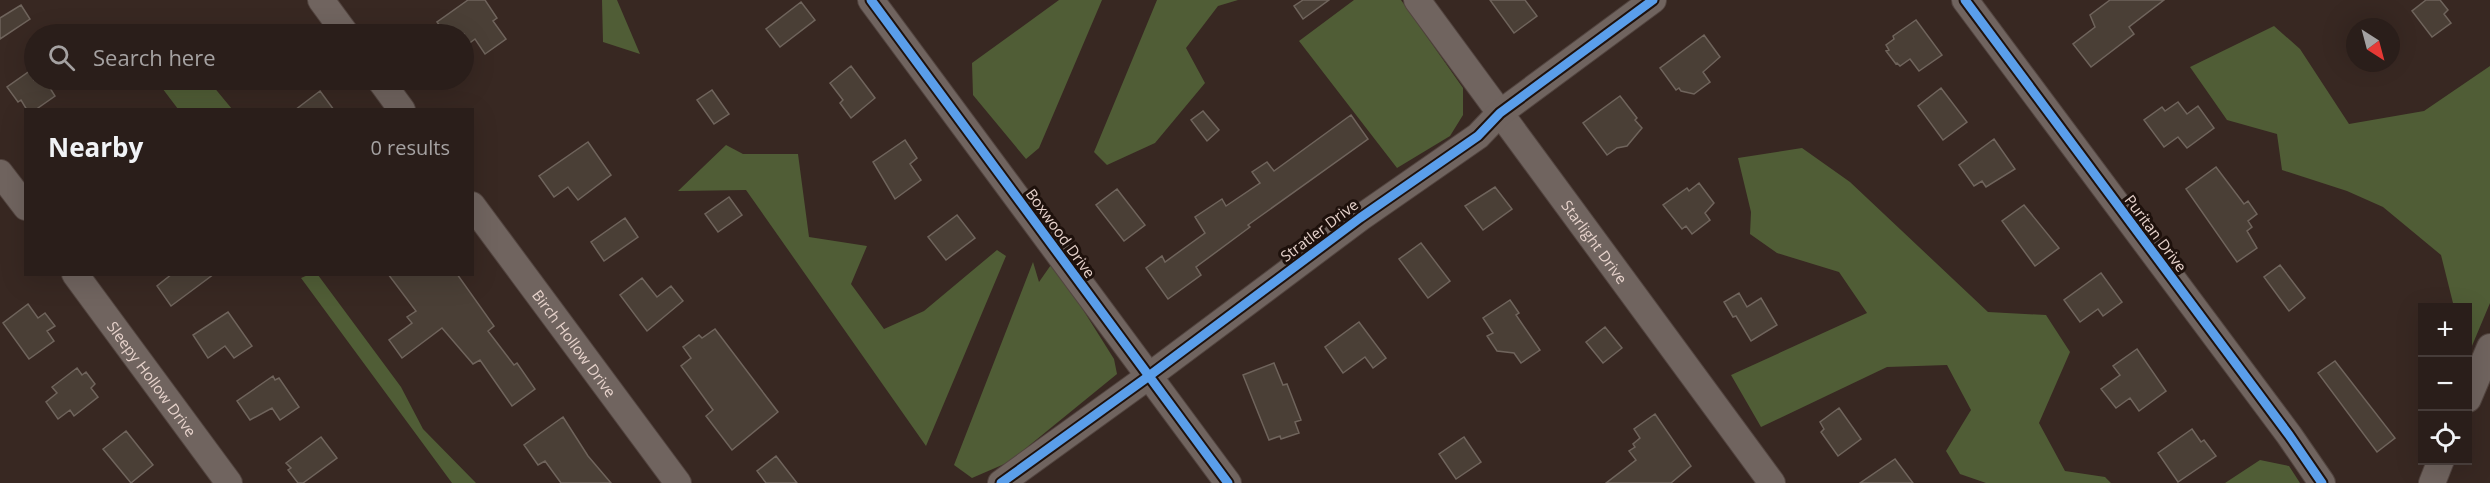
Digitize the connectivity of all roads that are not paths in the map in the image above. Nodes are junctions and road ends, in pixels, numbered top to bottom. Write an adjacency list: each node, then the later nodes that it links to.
1 (321, 0): 6 (street)
2 (871, 0): 15 (street, Boxwood Drive)
3 (1416, 0): 9 (street, Starlight Drive)
4 (1653, 0): 9 (street, Stratler Drive)
5 (1965, 0): 23 (street, Puritan Drive)
6 (339, 24)
7 (387, 90): 8 (street)
8 (401, 108)
9 (1500, 113): 15 (street, Stratler Drive); 22 (street, Starlight Drive)
10 (0, 173): 11 (street)
11 (24, 204)
12 (474, 208): 19 (street, Birch Hollow Drive)
13 (76, 276): 18 (street, Sleepy Hollow Drive)
14 (2490, 347): 16 (street)
15 (1149, 376): 20 (street, Stratler Drive); 21 (street, Boxwood Drive)
16 (2472, 390)
17 (2439, 465): 24 (street)
18 (229, 483)
19 (678, 483)
20 (1001, 483)
21 (1228, 483)
22 (1772, 483)
23 (2322, 483)
24 (2432, 483)

